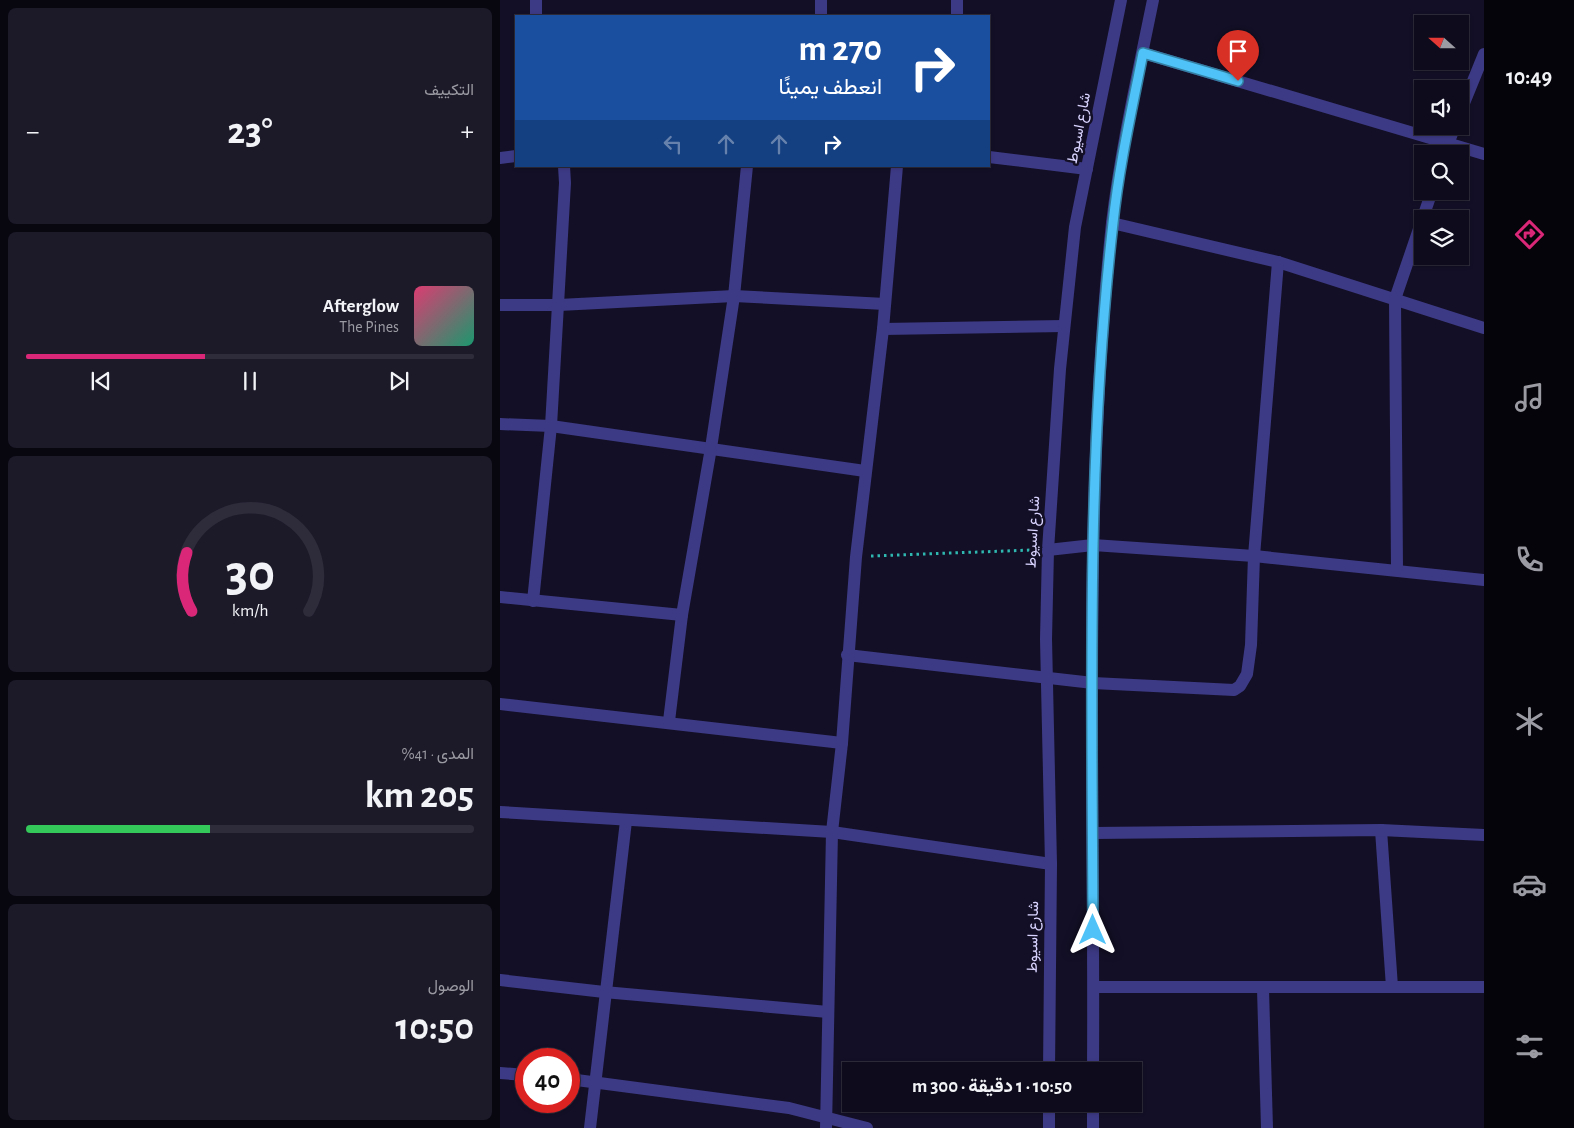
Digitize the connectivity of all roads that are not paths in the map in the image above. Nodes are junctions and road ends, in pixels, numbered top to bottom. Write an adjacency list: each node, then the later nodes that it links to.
1 (536, 0): 6 (street)
2 (821, 0): 7 (street)
3 (957, 0): 8 (street)
4 (1121, 0): 21 (street, شارع اسيوط)
5 (1153, 0): 9 (street)
6 (536, 15)
7 (821, 15)
8 (957, 15)
9 (1143, 53): 12 (street); 23 (street)
10 (1484, 54): 11 (street)
11 (1469, 91)
12 (1436, 145)
13 (1469, 152): 14 (street)
14 (1484, 154)
15 (515, 156): 17 (street)
16 (990, 157): 21 (street)
17 (500, 158)
18 (564, 167): 29 (street)
19 (747, 167): 25 (street)
20 (897, 167): 28 (street)
21 (1087, 169): 30 (street, شارع اسيوط)
22 (1429, 200): 26 (street)
23 (1112, 223): 24 (street); 37 (street)
24 (1278, 262): 26 (street); 39 (street)
25 (734, 296): 28 (street); 29 (street); 35 (street)
26 (1395, 299): 31 (street); 40 (street)
27 (500, 304): 29 (street)
28 (885, 304): 32 (street)
29 (559, 305): 34 (street)
30 (1064, 326): 32 (street); 38 (street, شارع اسيوط)
31 (1484, 328)
32 (883, 329): 36 (street)
33 (500, 424): 34 (street)
34 (551, 426): 35 (street); 43 (street)
35 (711, 448): 36 (street); 44 (street)
36 (865, 471): 45 (street)
37 (1093, 545): 38 (street); 39 (street); 47 (street)
38 (1048, 550): 46 (street, شارع اسيوط)
39 (1254, 556): 40 (street); 47 (street)
40 (1397, 569): 41 (street)
41 (1484, 580)
42 (500, 597): 43 (street)
43 (533, 601): 44 (street)
44 (682, 615): 49 (street)
45 (847, 655): 46 (street); 50 (street)
46 (1046, 679): 47 (street); 57 (street, شارع اسيوط)
47 (1093, 683): 55 (street)
48 (500, 704): 49 (street)
49 (669, 721): 50 (street)
50 (842, 743): 54 (street)
51 (500, 812): 52 (street)
52 (626, 821): 54 (street); 63 (street)
53 (1381, 830): 55 (street); 56 (street); 59 (street)
54 (832, 832): 57 (street); 64 (street)
55 (1093, 834): 61 (street)
56 (1484, 835)
57 (1051, 864): 65 (street, شارع اسيوط)
58 (500, 980): 63 (street)
59 (1392, 987): 60 (street); 62 (street)
60 (1484, 987)
61 (1094, 988): 62 (street); 66 (street)
62 (1263, 989): 78 (street)
63 (604, 992): 64 (street); 70 (street)
64 (828, 1012): 73 (street)
65 (1049, 1062)
66 (1093, 1062)
67 (500, 1073): 68 (street)
68 (515, 1074)
69 (580, 1080): 70 (street)
70 (597, 1081): 73 (street); 74 (street)
71 (1049, 1112): 76 (street)
72 (1093, 1112): 77 (street)
73 (826, 1123): 75 (street)
74 (590, 1128)
75 (867, 1128)
76 (1049, 1128)
77 (1093, 1128)
78 (1267, 1128)

